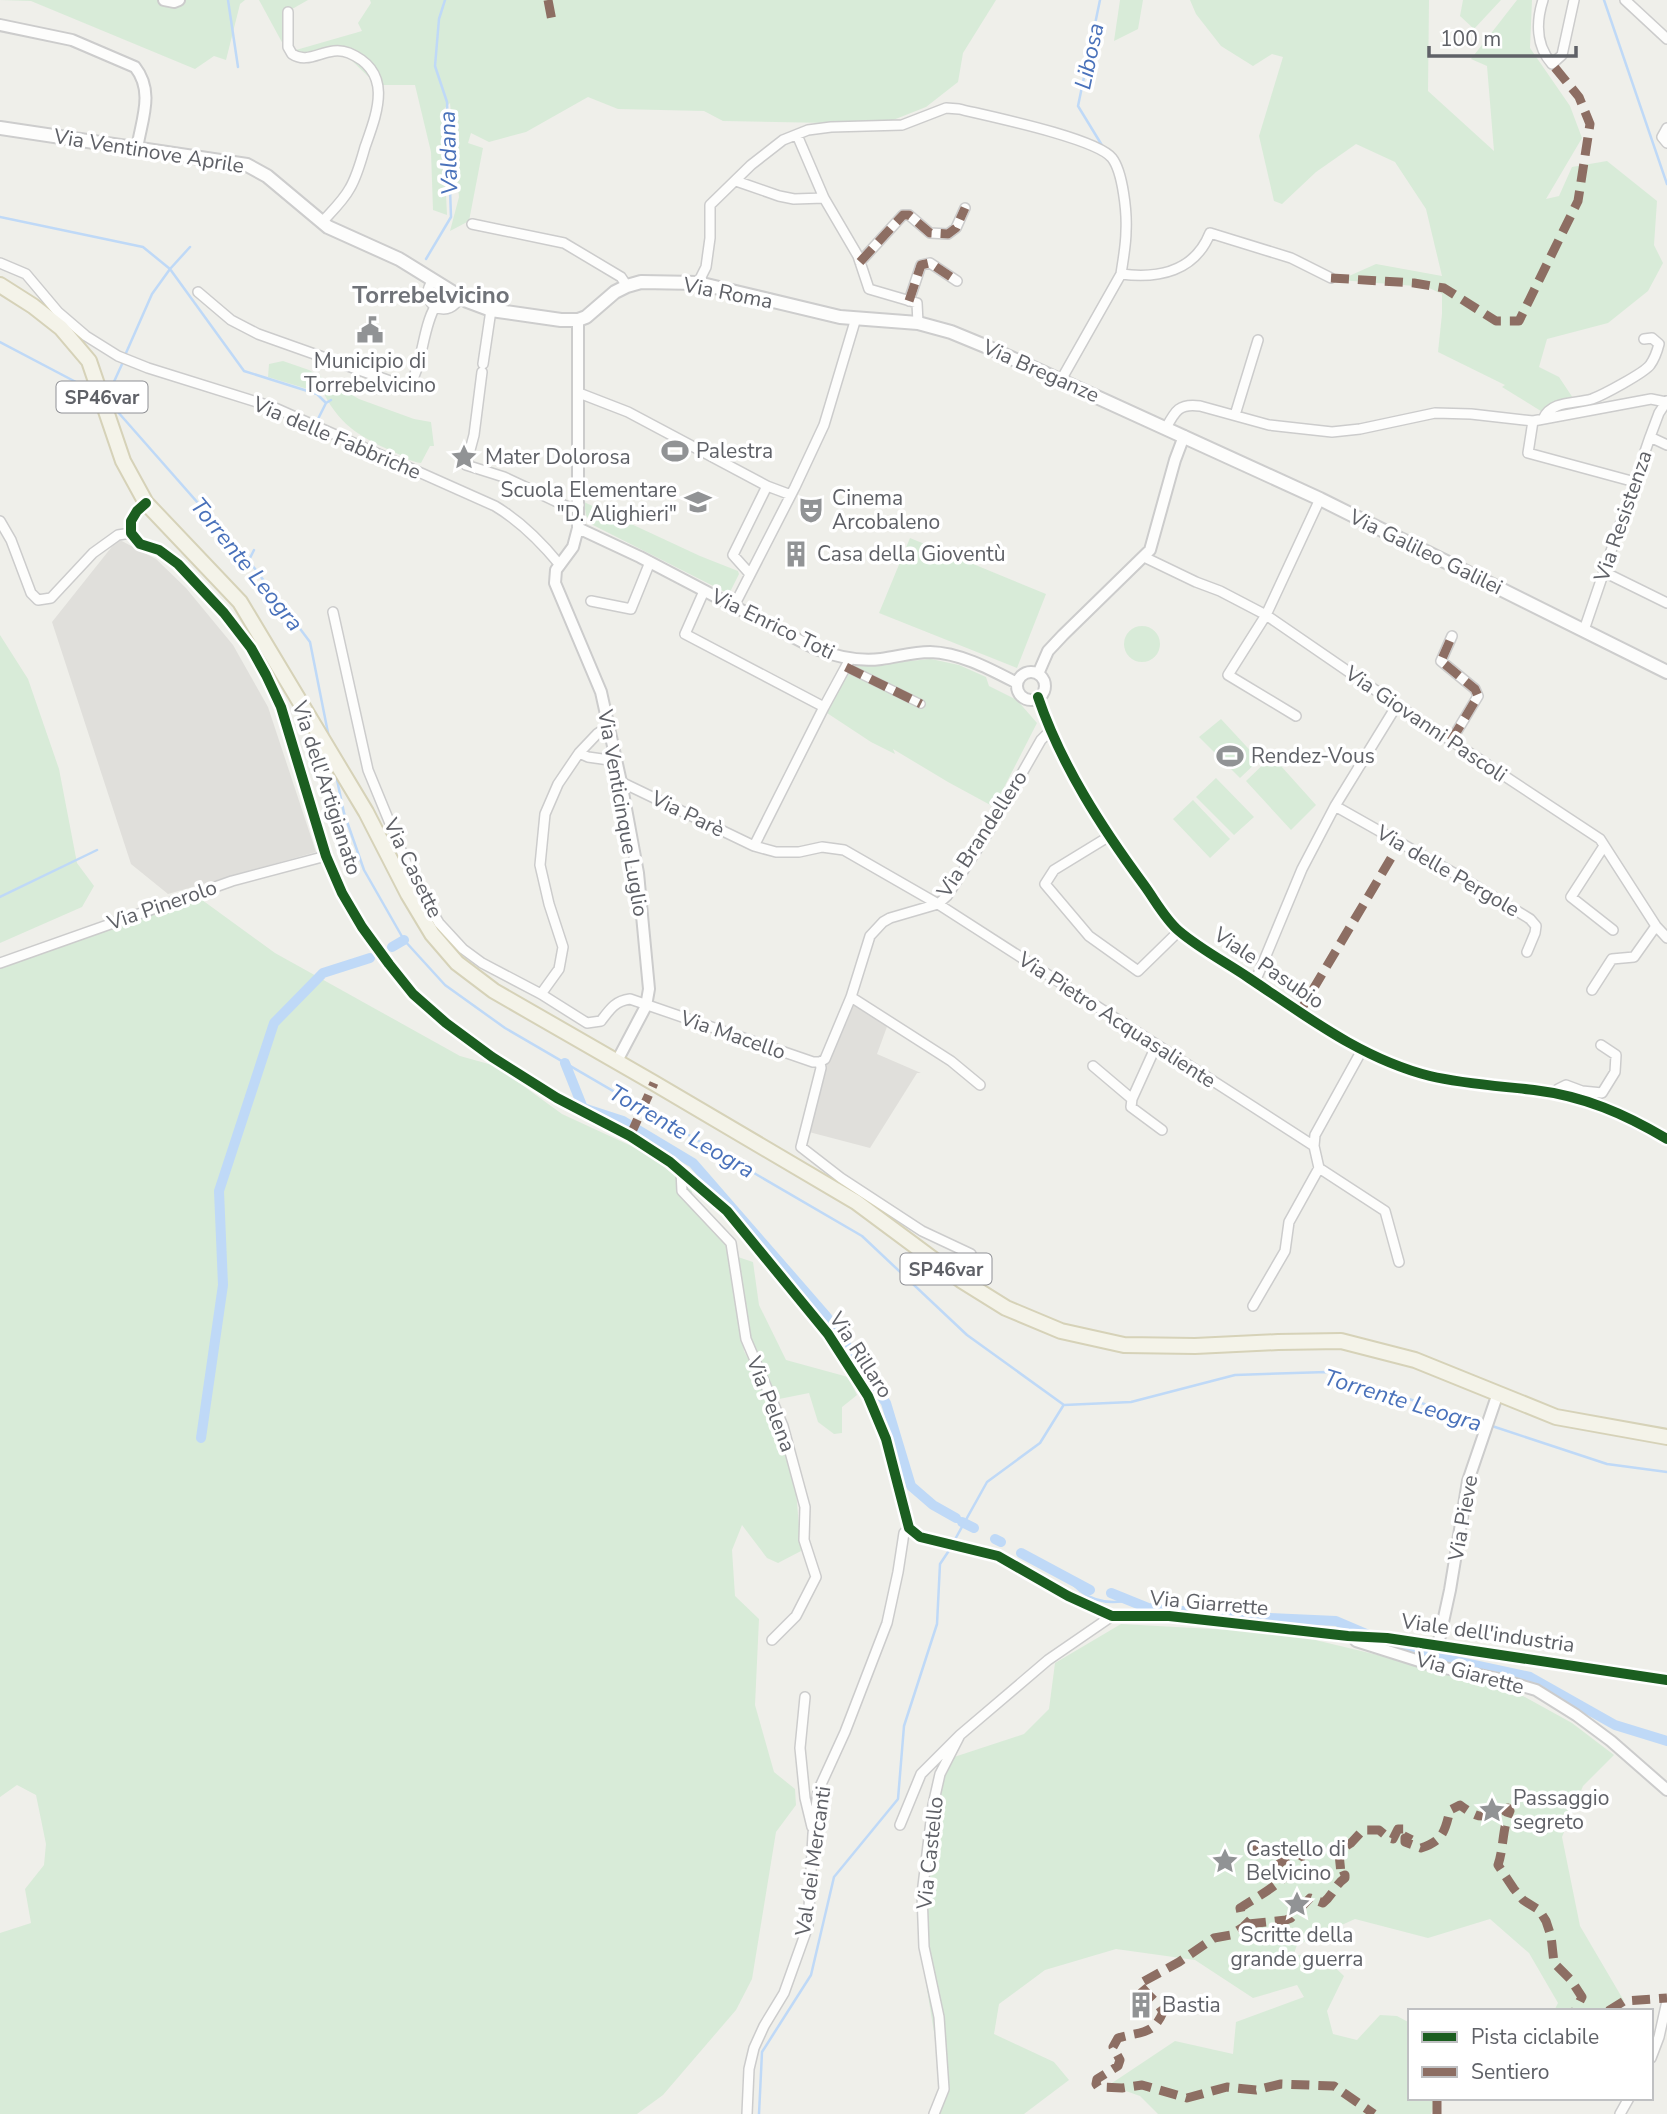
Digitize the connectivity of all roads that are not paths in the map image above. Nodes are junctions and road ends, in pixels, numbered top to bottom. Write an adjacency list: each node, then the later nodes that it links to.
1 (164, 0): 2 (street)
2 (179, 0)
3 (1543, 0): 4 (street)
4 (1574, 0)
5 (1625, 0): 8 (street)
6 (288, 12): 17 (street)
7 (0, 25): 13 (street)
8 (1667, 39)
9 (0, 128): 13 (main road, Via Ventinove Aprile)
10 (1667, 128): 12 (street)
11 (797, 135): 14 (street); 15 (street); 21 (street)
12 (1667, 143)
13 (136, 149): 17 (main road, Via Ventinove Aprile)
14 (736, 181): 15 (street); 25 (street)
15 (824, 198): 19 (street)
16 (965, 208): 19 (street)
17 (322, 222): 23 (main road, Via Ventinove Aprile)
18 (472, 223): 27 (street)
19 (859, 259): 30 (street)
20 (0, 263): 59 (street, Via delle Fabbriche)
21 (1121, 274): 22 (street); 39 (street)
22 (1331, 278)
23 (433, 280): 29 (main road, Via Ventinove Aprile); 31 (street)
24 (957, 281): 30 (street)
25 (698, 283): 27 (main road, Via Roma); 33 (main road, Via Roma)
26 (0, 285): 52 (main road, SP46var)
27 (627, 286): 34 (main road, Via Roma)
28 (198, 292): 31 (street)
29 (461, 297): 31 (street); 32 (main road, Via Ventinove Aprile)
30 (909, 301): 36 (street)
31 (435, 307)
32 (491, 310): 34 (main road); 53 (street)
33 (856, 318): 35 (main road, Via Roma); 50 (street)
34 (578, 320): 40 (street)
35 (893, 320): 36 (main road, Via Breganze)
36 (918, 323): 39 (main road, Via Breganze)
37 (1644, 339): 43 (street)
38 (1258, 340): 42 (street)
39 (1061, 380): 44 (main road, Via Breganze)
40 (579, 393): 49 (street); 53 (street)
41 (1666, 401): 43 (street); 46 (street, Via Resistenza)
42 (1235, 415): 43 (street); 44 (street)
43 (1538, 420): 48 (street)
44 (1167, 428): 45 (main road, Via Breganze)
45 (1184, 436): 51 (main road, Via Galileo Galilei); 57 (street)
46 (1650, 437): 47 (street); 48 (street, Via Resistenza)
47 (1667, 445)
48 (1635, 482): 60 (street, Via Resistenza)
49 (767, 486): 50 (street); 61 (street)
50 (793, 491): 61 (street)
51 (1320, 499): 67 (street); 68 (main road, Via Galileo Galilei)
52 (146, 503): 56 (street); 106 (main road, SP46var)
53 (579, 505): 55 (street)
54 (0, 521): 56 (street)
55 (578, 528): 58 (street, Via Enrico Toti); 59 (street)
56 (131, 533): 89 (street, Via dell'Artigianato)
57 (1144, 557): 67 (street, Via Giovanni Pascoli); 72 (street)
58 (650, 562): 62 (street, Via Enrico Toti); 63 (street)
59 (560, 565): 79 (street, Via Venticinque Luglio)
60 (1604, 572): 64 (street); 68 (street, Via Resistenza)
61 (750, 574): 65 (street)
62 (704, 591): 65 (street, Via Enrico Toti); 77 (street)
63 (591, 601)
64 (1667, 602)
65 (734, 606): 70 (street, Via Enrico Toti)
66 (333, 612): 100 (street, Via Casette)
67 (1266, 615): 76 (street, Via Giovanni Pascoli); 78 (street)
68 (1584, 631): 71 (main road, Via Galileo Galilei)
69 (1452, 636): 81 (street)
70 (848, 663): 73 (street, Via Enrico Toti); 75 (street); 77 (street)
71 (1667, 672)
72 (1038, 674): 73 (street); 74 (street, Viale Pasubio)
73 (1017, 683): 74 (street)
74 (1038, 697): 80 (street, Viale Pasubio)
75 (921, 704)
76 (1396, 705): 81 (street, Via Giovanni Pascoli); 85 (street)
77 (824, 707): 87 (street)
78 (1296, 716)
79 (607, 727): 82 (street); 83 (street, Via Venticinque Luglio)
80 (1050, 732): 86 (street, Viale Pasubio); 91 (street, Via Brandellero)
81 (1451, 741): 88 (street, Via Giovanni Pascoli)
82 (579, 753): 83 (street); 100 (street)
83 (615, 761): 84 (street, Via Venticinque Luglio)
84 (621, 782): 87 (street, Via Parè); 102 (street, Via Venticinque Luglio)
85 (1335, 806): 96 (street, Via delle Pergole); 98 (street)
86 (1108, 837): 94 (street, Viale Pasubio); 94 (street)
87 (754, 846): 90 (street, Via Parè)
88 (1605, 846): 92 (street, Via Giovanni Pascoli); 93 (street)
89 (326, 856): 97 (street, Via Pinerolo); 113 (street, Via dell'Artigianato)
90 (920, 895): 91 (street, Via Pietro Acquasaliente)
91 (938, 904): 101 (street, Via Brandellero); 104 (street, Via Pietro Acquasaliente)
92 (1657, 926): 95 (street, Via Giovanni Pascoli); 99 (street)
93 (1613, 930)
94 (1179, 931): 98 (street, Viale Pasubio)
95 (1667, 938)
96 (1527, 952)
97 (0, 962)
98 (1255, 982): 105 (street, Viale Pasubio)
99 (1592, 990)
100 (541, 994): 102 (street, Via Casette)
101 (851, 997): 107 (street, Via Brandellero); 109 (street)
102 (646, 1006): 106 (street, Via Venticinque Luglio); 107 (street, Via Macello)
103 (1601, 1045): 110 (street)
104 (1156, 1046): 111 (street); 115 (street, Via Pietro Acquasaliente)
105 (1362, 1050): 110 (street, Viale Pasubio); 115 (street)
106 (617, 1061): 121 (main road, SP46var)
107 (820, 1062): 118 (street, Via Brandellero)
108 (1093, 1066): 111 (street)
109 (980, 1085)
110 (1556, 1094): 114 (street, Viale Pasubio)
111 (1132, 1099): 112 (street)
112 (1162, 1130)
113 (630, 1136): 117 (street, Via Rillaro)
114 (1667, 1139)
115 (1314, 1146): 116 (street)
116 (1319, 1168): 119 (street); 120 (street)
117 (681, 1171): 123 (street, Via Rillaro); 127 (street, Via Pelena)
118 (971, 1254)
119 (1399, 1262)
120 (1253, 1306)
121 (1498, 1393): 122 (main road, SP46var); 128 (street, Via Pieve)
122 (1667, 1437)
123 (908, 1528): 124 (street); 134 (street, Val dei Mercanti)
124 (1112, 1616): 125 (street, Via Giarrette); 131 (street, Via Castello)
125 (1303, 1630): 126 (street, Viale dell'industria)
126 (1326, 1633): 128 (street, Viale dell'industria); 132 (street, Via Giarette)
127 (772, 1640)
128 (1438, 1644): 129 (street, Viale dell'industria)
129 (1667, 1680)
130 (805, 1697): 134 (street)
131 (960, 1735): 133 (street, Via Castello); 139 (street, Via Castello)
132 (1667, 1790)
133 (900, 1825)
134 (813, 1834): 138 (street, Val dei Mercanti)
135 (1667, 2001): 136 (street)
136 (1663, 2040): 137 (street)
137 (1653, 2055)
138 (747, 2114)
139 (934, 2114)

